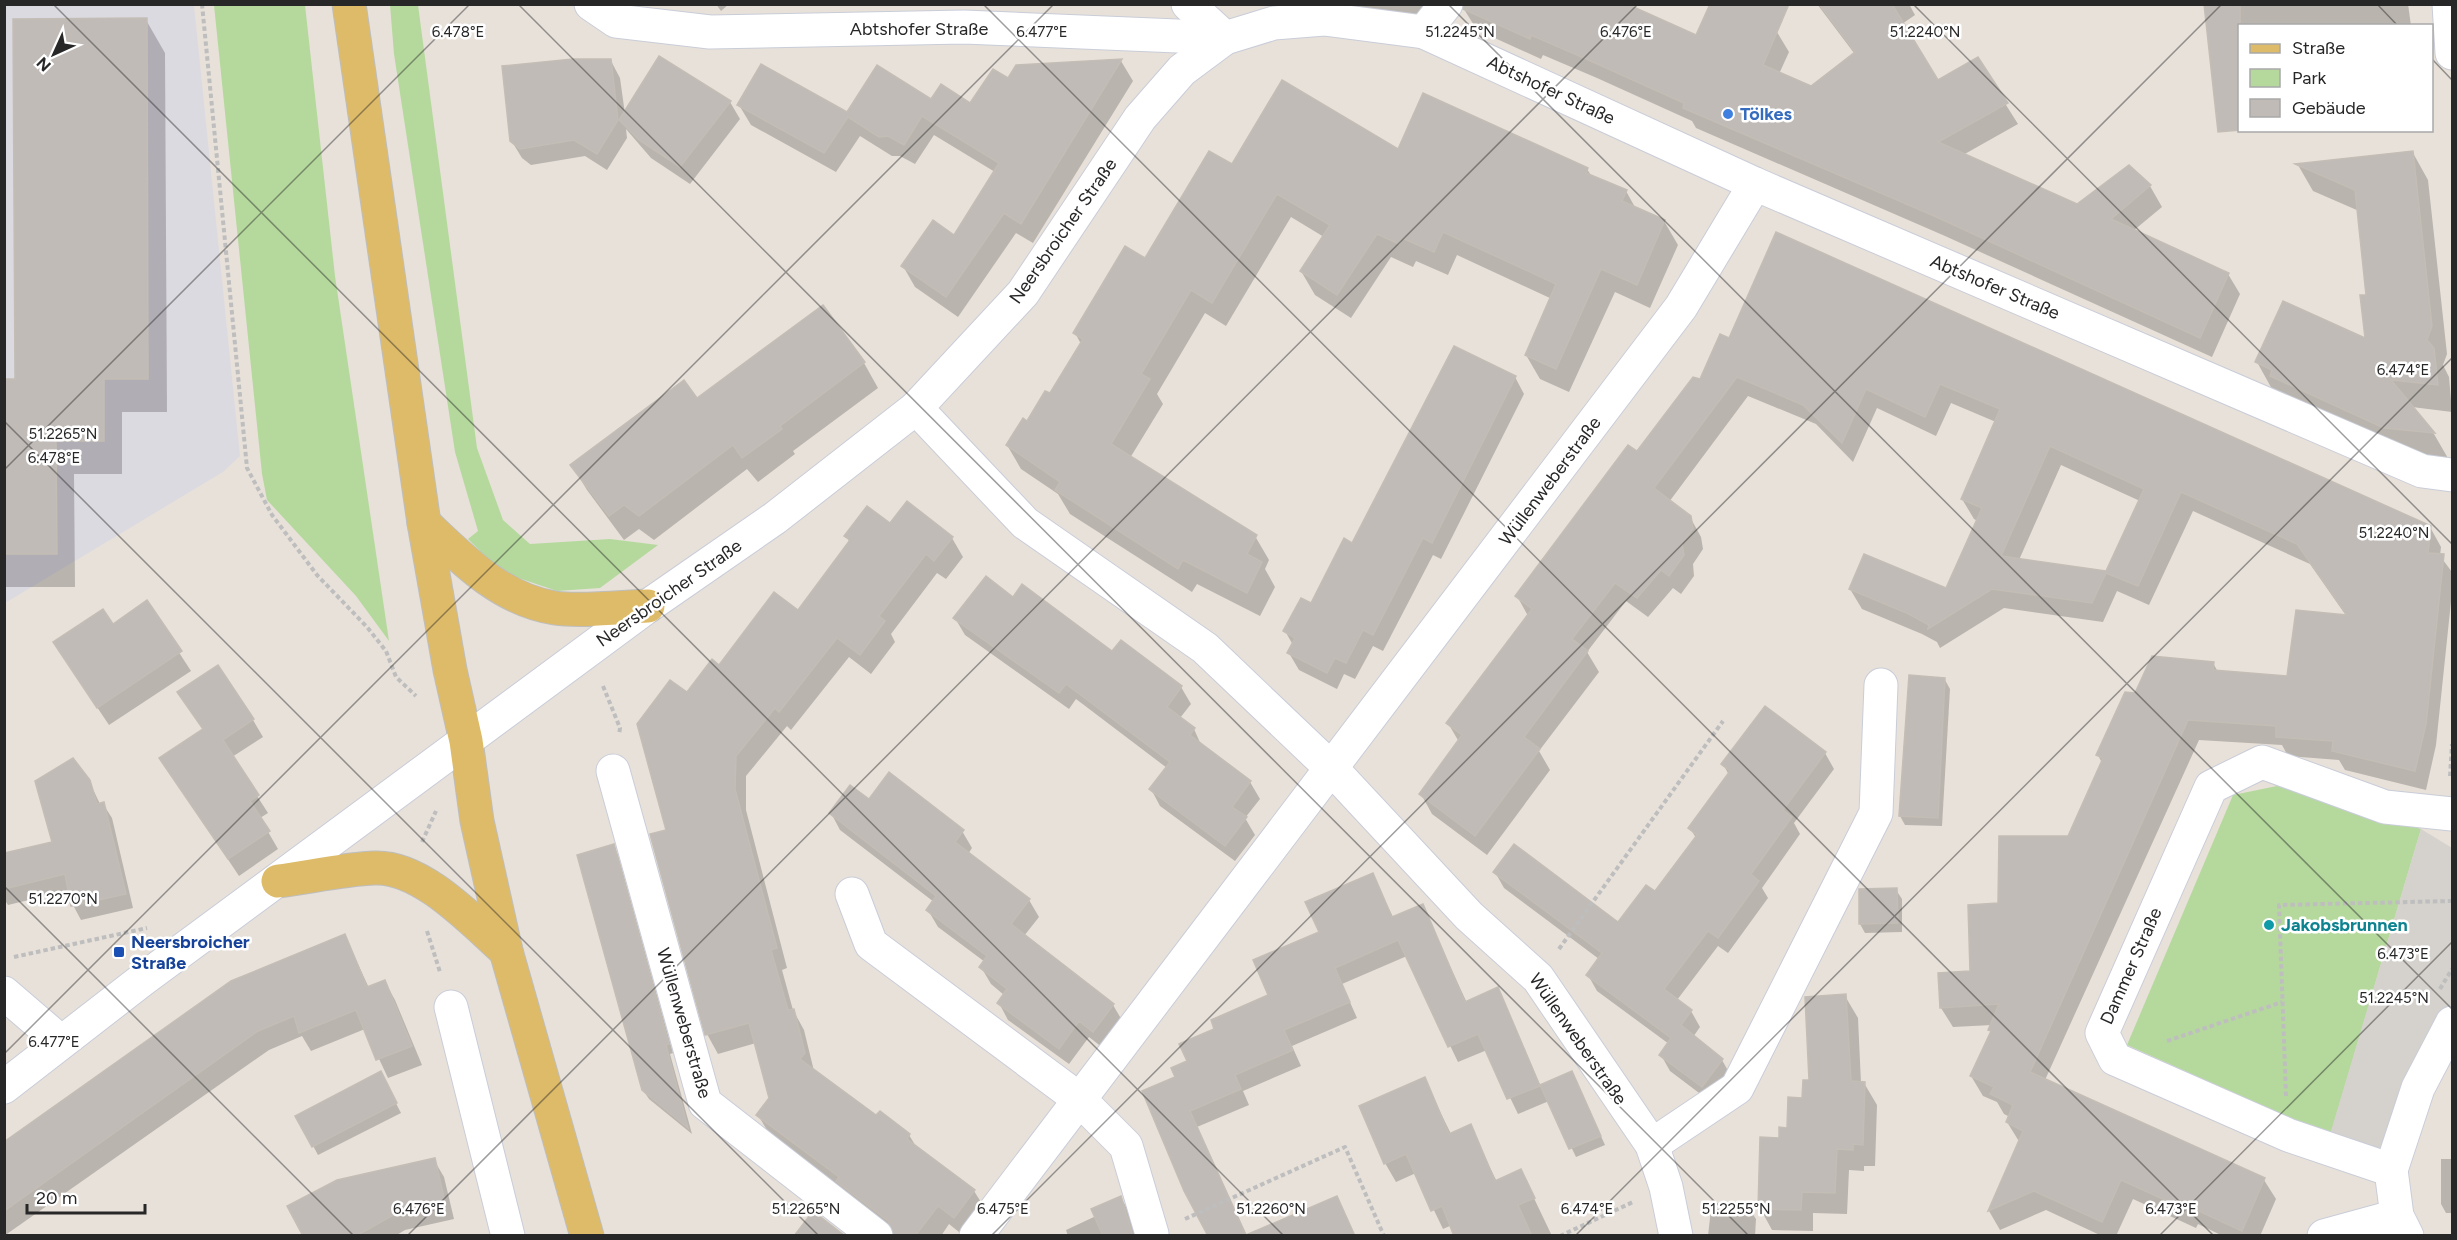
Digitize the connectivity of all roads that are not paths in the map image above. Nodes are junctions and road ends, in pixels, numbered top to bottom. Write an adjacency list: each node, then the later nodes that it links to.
1 (349, 4): 13 (main road)
2 (591, 4): 8 (street, Abtshofer Straße)
3 (1188, 4): 8 (street)
4 (1210, 4): 8 (street)
5 (1446, 4): 7 (street)
6 (2449, 4): 9 (street)
7 (1424, 32): 8 (street, Abtshofer Straße); 10 (street, Abtshofer Straße)
8 (1225, 38): 11 (street, Neersbroicher Straße)
9 (2452, 53)
10 (1755, 184): 12 (street, Abtshofer Straße); 17 (street, Wüllenweberstraße)
11 (916, 408): 14 (street, Neersbroicher Straße); 17 (street, Wüllenweberstraße)
12 (2452, 475)
13 (424, 523): 14 (main road); 16 (main road)
14 (648, 606): 16 (street, Neersbroicher Straße)
15 (1881, 685): 29 (street)
16 (466, 741): 20 (street, Neersbroicher Straße); 22 (main road)
17 (1332, 769): 28 (street, Wüllenweberstraße); 29 (street, Wüllenweberstraße)
18 (613, 771): 35 (street, Wüllenweberstraße)
19 (2452, 814): 30 (street, Dammer Straße)
20 (278, 881): 22 (main road); 26 (street, Neersbroicher Straße)
21 (852, 894): 28 (street)
22 (506, 951): 34 (main road)
23 (4, 993): 26 (street)
24 (452, 1007): 33 (street)
25 (2452, 1023): 30 (street)
26 (62, 1042): 27 (street, Neersbroicher Straße)
27 (4, 1087)
28 (1078, 1099): 32 (street); 36 (street, Wüllenweberstraße)
29 (1652, 1145): 37 (street, Wüllenweberstraße)
30 (2391, 1170): 31 (street)
31 (2402, 1226): 38 (street)
32 (1152, 1234)
33 (508, 1236)
34 (587, 1236)
35 (876, 1236)
36 (976, 1236)
37 (1676, 1236)
38 (2324, 1236)

